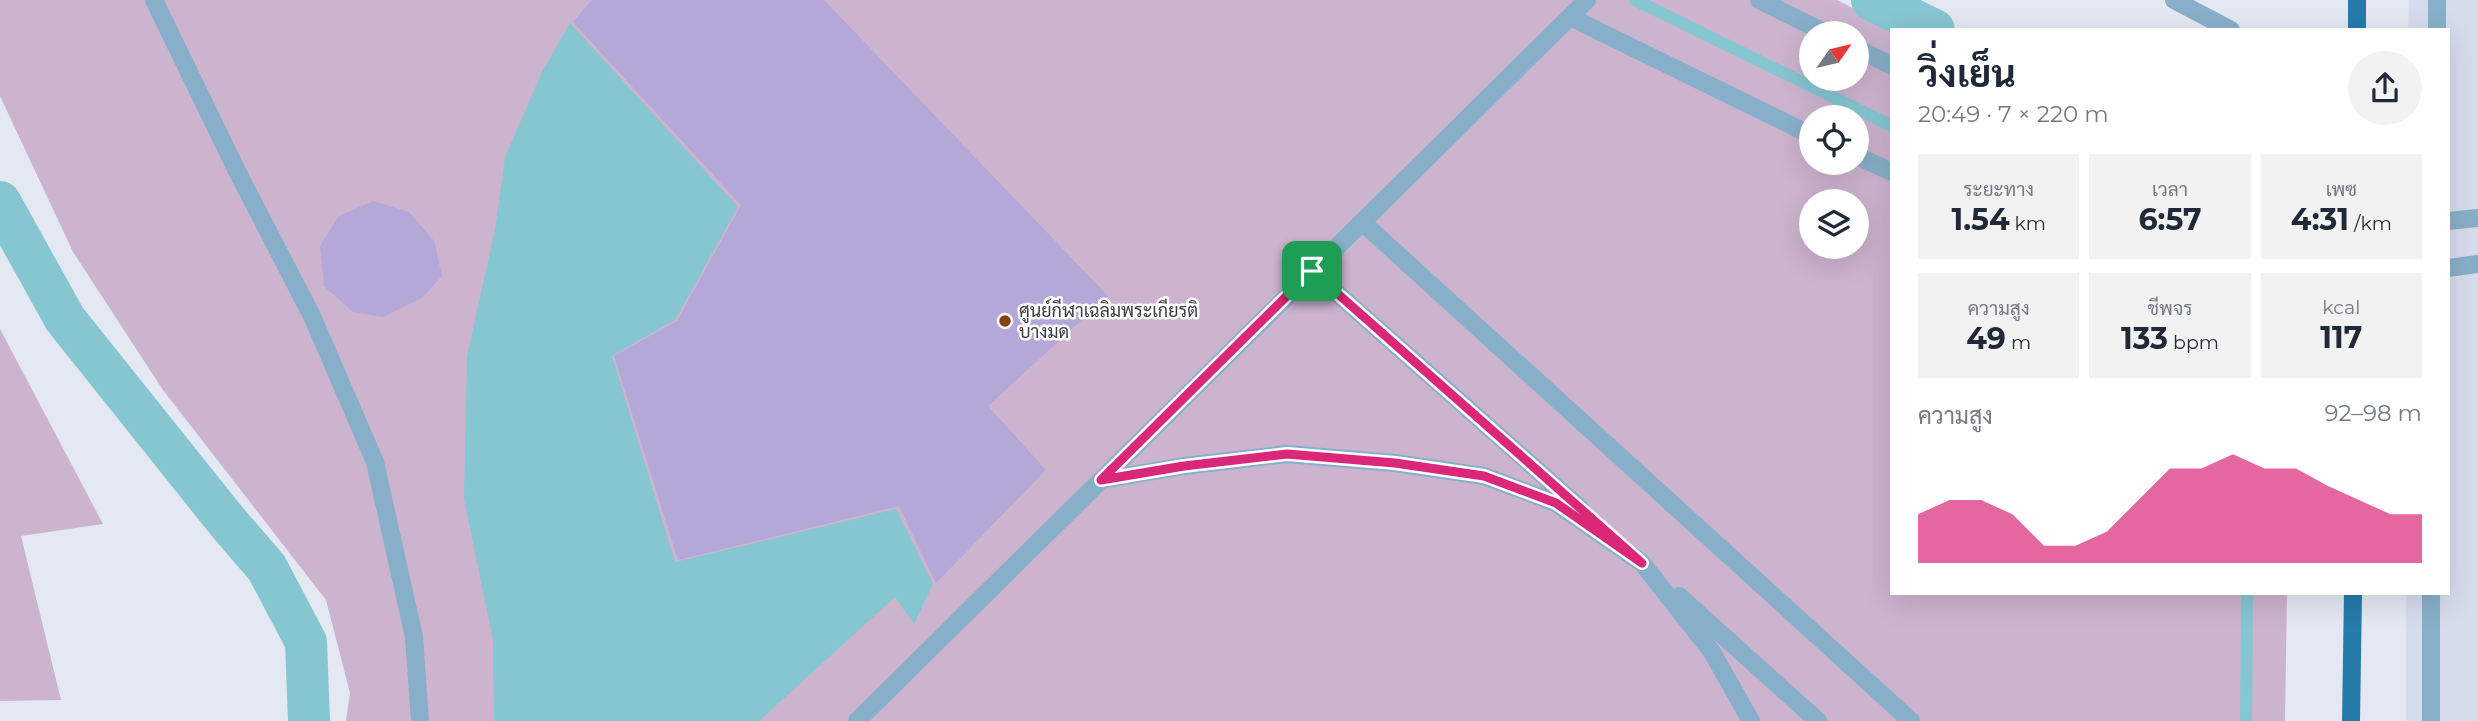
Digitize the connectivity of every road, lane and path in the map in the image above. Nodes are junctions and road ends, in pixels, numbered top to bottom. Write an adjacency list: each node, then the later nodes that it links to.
1 (154, 0): 27 (lane)
2 (1587, 0): 7 (lane)
3 (1759, 0): 8 (lane)
4 (2174, 0): 9 (lane)
5 (2357, 0): 10 (main road)
6 (2437, 0): 11 (lane)
7 (1570, 17): 14 (lane); 19 (lane)
8 (1802, 21)
9 (2227, 28)
10 (2357, 28)
11 (2437, 28)
12 (1869, 54): 13 (lane)
13 (1890, 65)
14 (1799, 129)
15 (1869, 161): 16 (lane)
16 (1890, 171)
17 (2478, 218): 18 (lane)
18 (2450, 221)
19 (1362, 222): 22 (lane); 31 (lane)
20 (2478, 264): 21 (lane)
21 (2450, 268)
22 (1312, 271): 23 (lane); 24 (lane)
23 (1101, 480): 24 (lane); 28 (lane)
24 (1642, 563): 29 (lane); 30 (lane)
25 (2353, 595): 32 (main road)
26 (2431, 595): 33 (lane)
27 (419, 721)
28 (857, 721)
29 (1751, 721)
30 (1818, 721)
31 (1911, 721)
32 (2351, 721)
33 (2431, 721)

